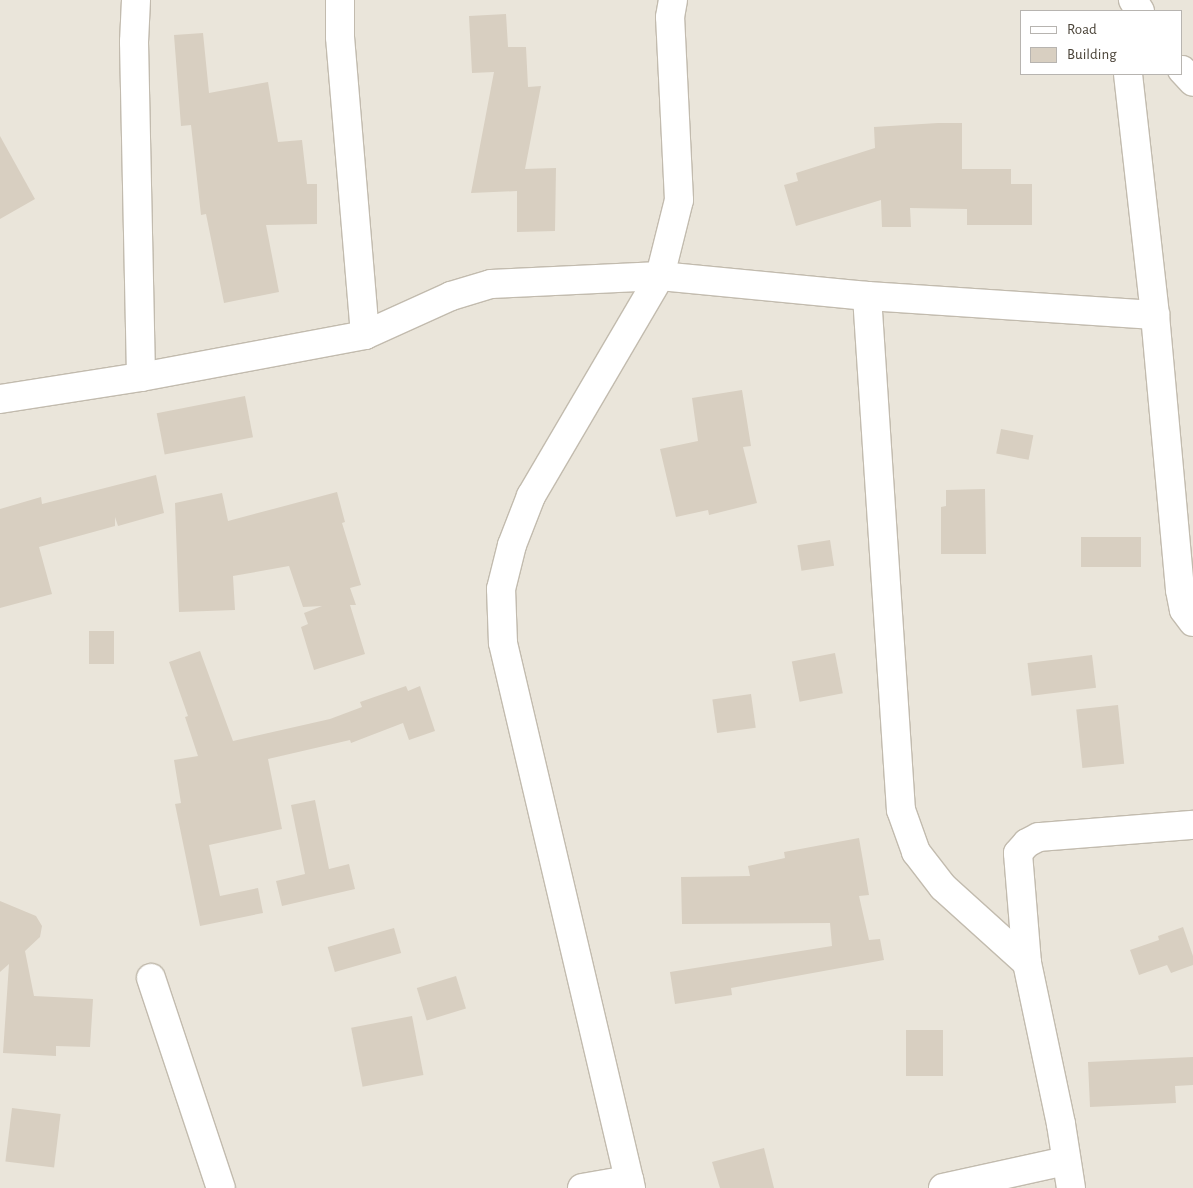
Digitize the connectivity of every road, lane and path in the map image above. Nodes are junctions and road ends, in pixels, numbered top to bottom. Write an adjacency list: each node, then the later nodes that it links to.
1 (136, 0): 11 (street)
2 (340, 0): 10 (street)
3 (673, 0): 7 (street)
4 (1183, 71): 6 (street)
5 (1128, 75): 9 (street)
6 (1193, 82)
7 (660, 276): 8 (street); 10 (street); 18 (street)
8 (867, 296): 9 (street); 15 (street)
9 (1155, 315): 13 (street)
10 (365, 335): 11 (street)
11 (141, 377): 12 (street)
12 (0, 399)
13 (1193, 622)
14 (1193, 825): 15 (street)
15 (1028, 964): 17 (street)
16 (150, 978): 19 (street)
17 (1066, 1161): 21 (street); 22 (street)
18 (630, 1184): 20 (street)
19 (221, 1188)
20 (582, 1188)
21 (943, 1188)
22 (1071, 1188)

